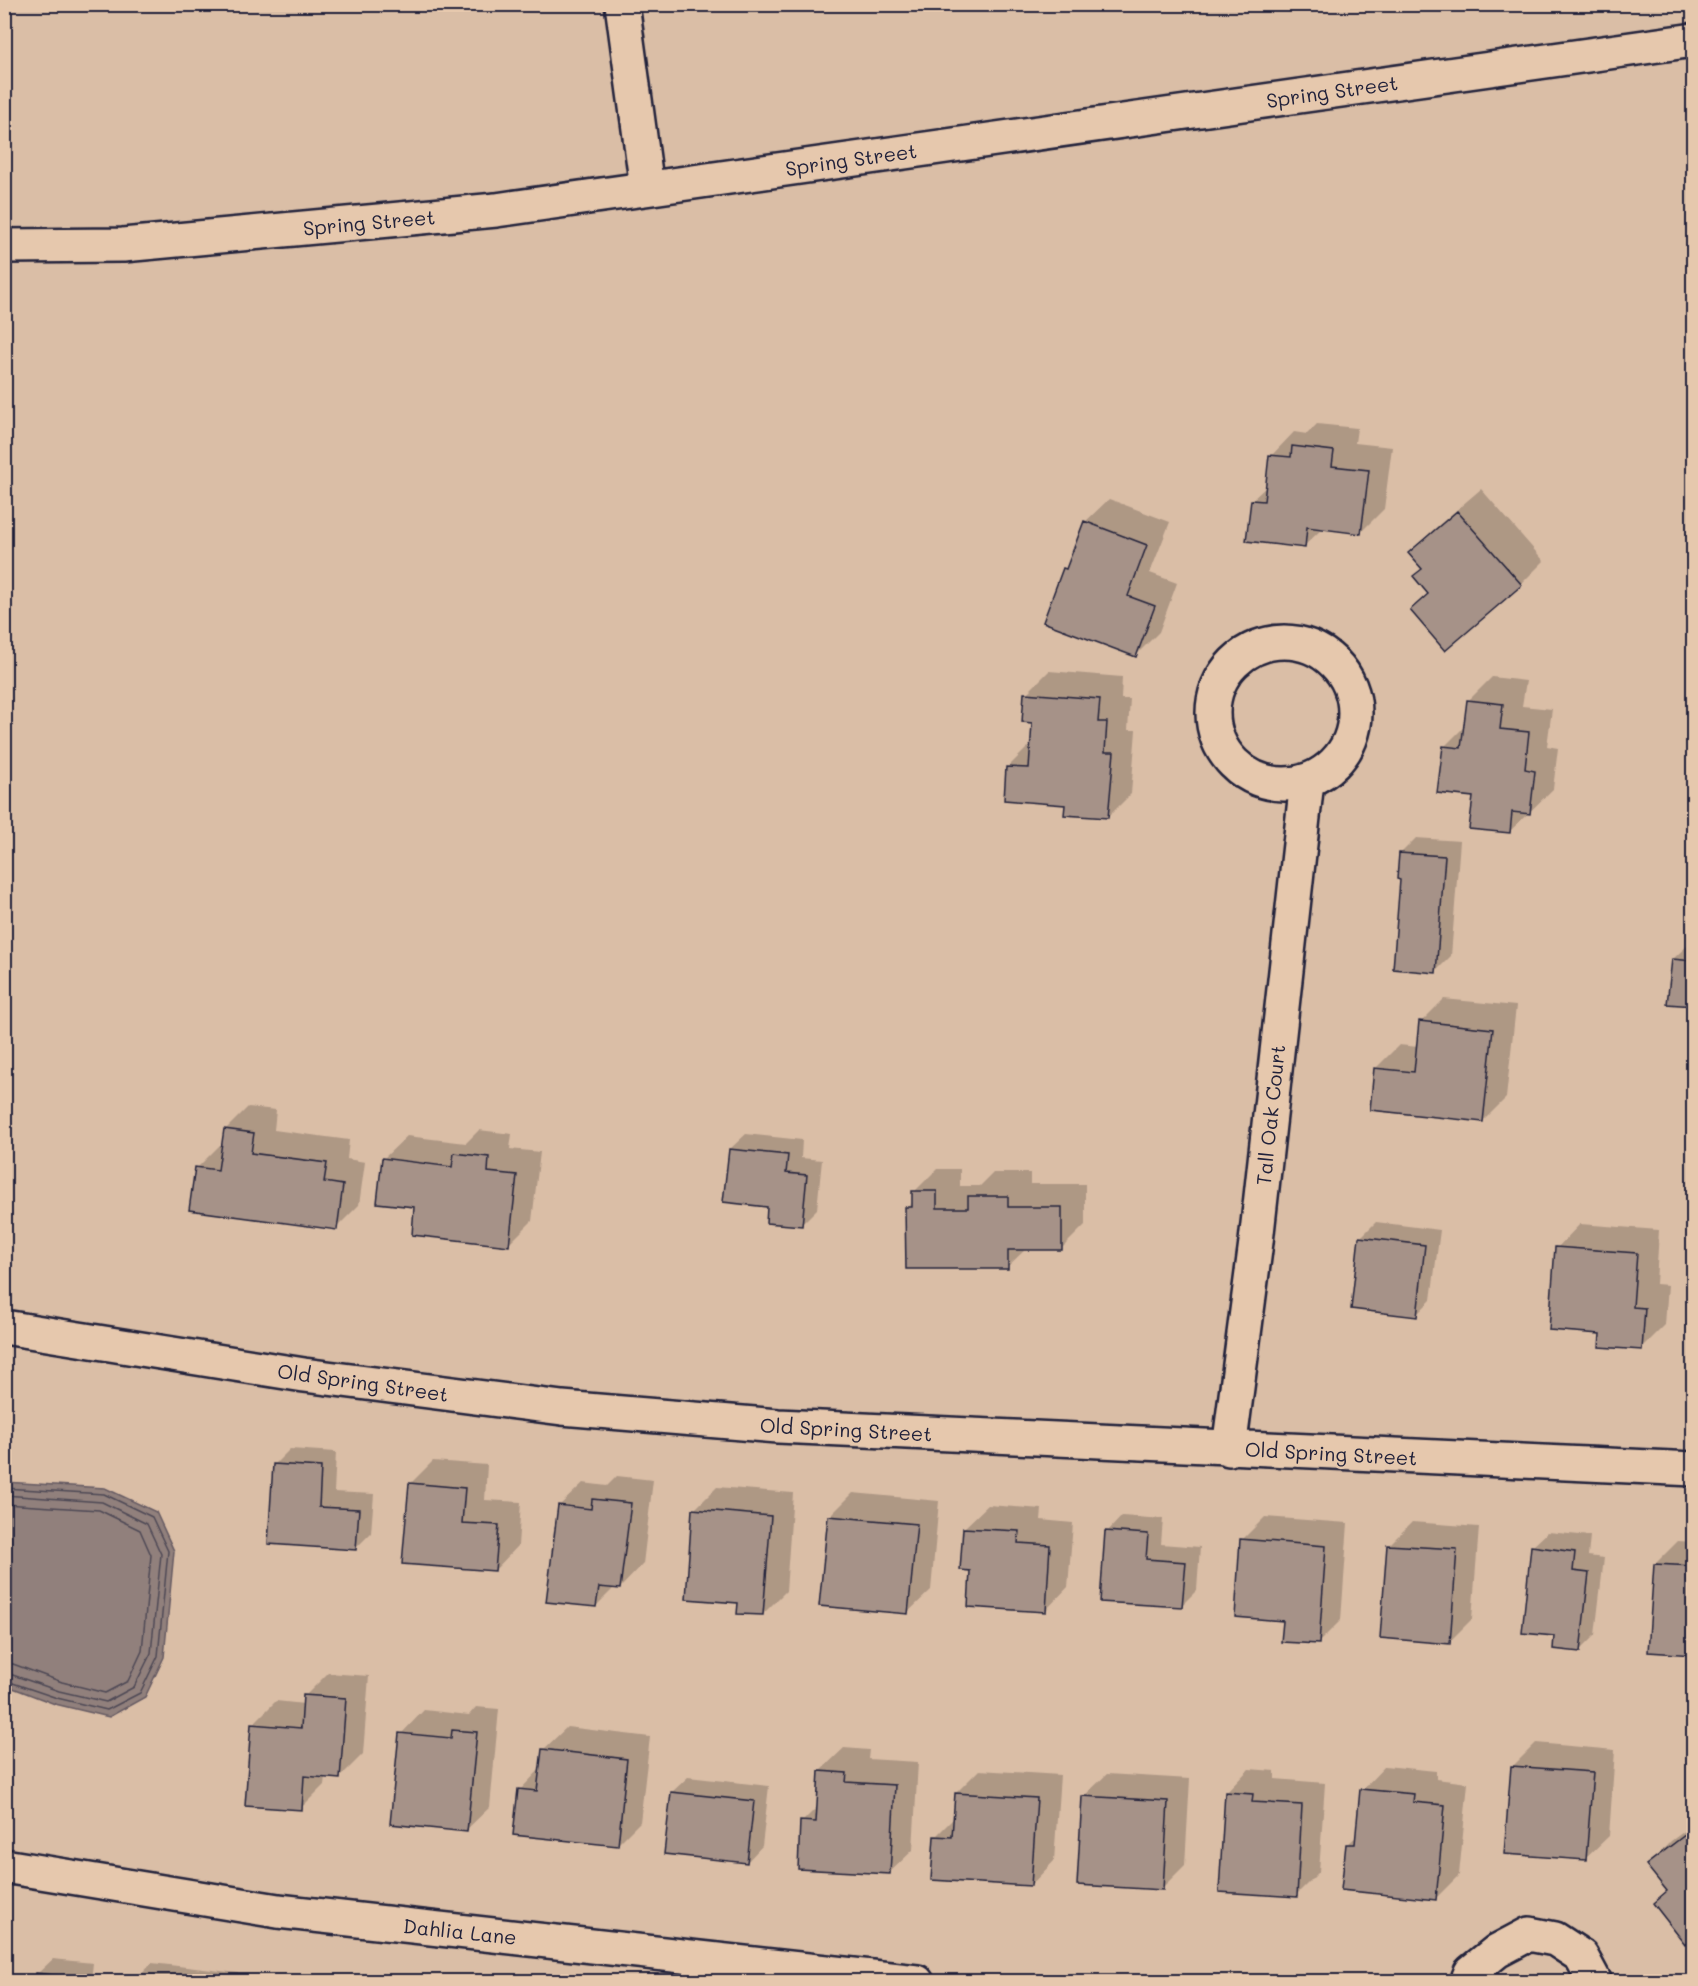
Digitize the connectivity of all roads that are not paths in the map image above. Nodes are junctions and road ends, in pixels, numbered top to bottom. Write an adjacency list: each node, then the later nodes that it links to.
1 (622, 4): 3 (street)
2 (1694, 40): 3 (street, Spring Street)
3 (647, 188): 4 (street, Spring Street)
4 (4, 246)
5 (1307, 781): 5 (street); 7 (street, Tall Oak Court)
6 (4, 1327): 7 (street, Old Spring Street)
7 (1229, 1449): 8 (street, Old Spring Street)
8 (1694, 1469)
9 (4, 1866): 10 (street, Dahlia Lane)
10 (917, 1982)
11 (1467, 1982): 12 (street)
12 (1595, 1982)

